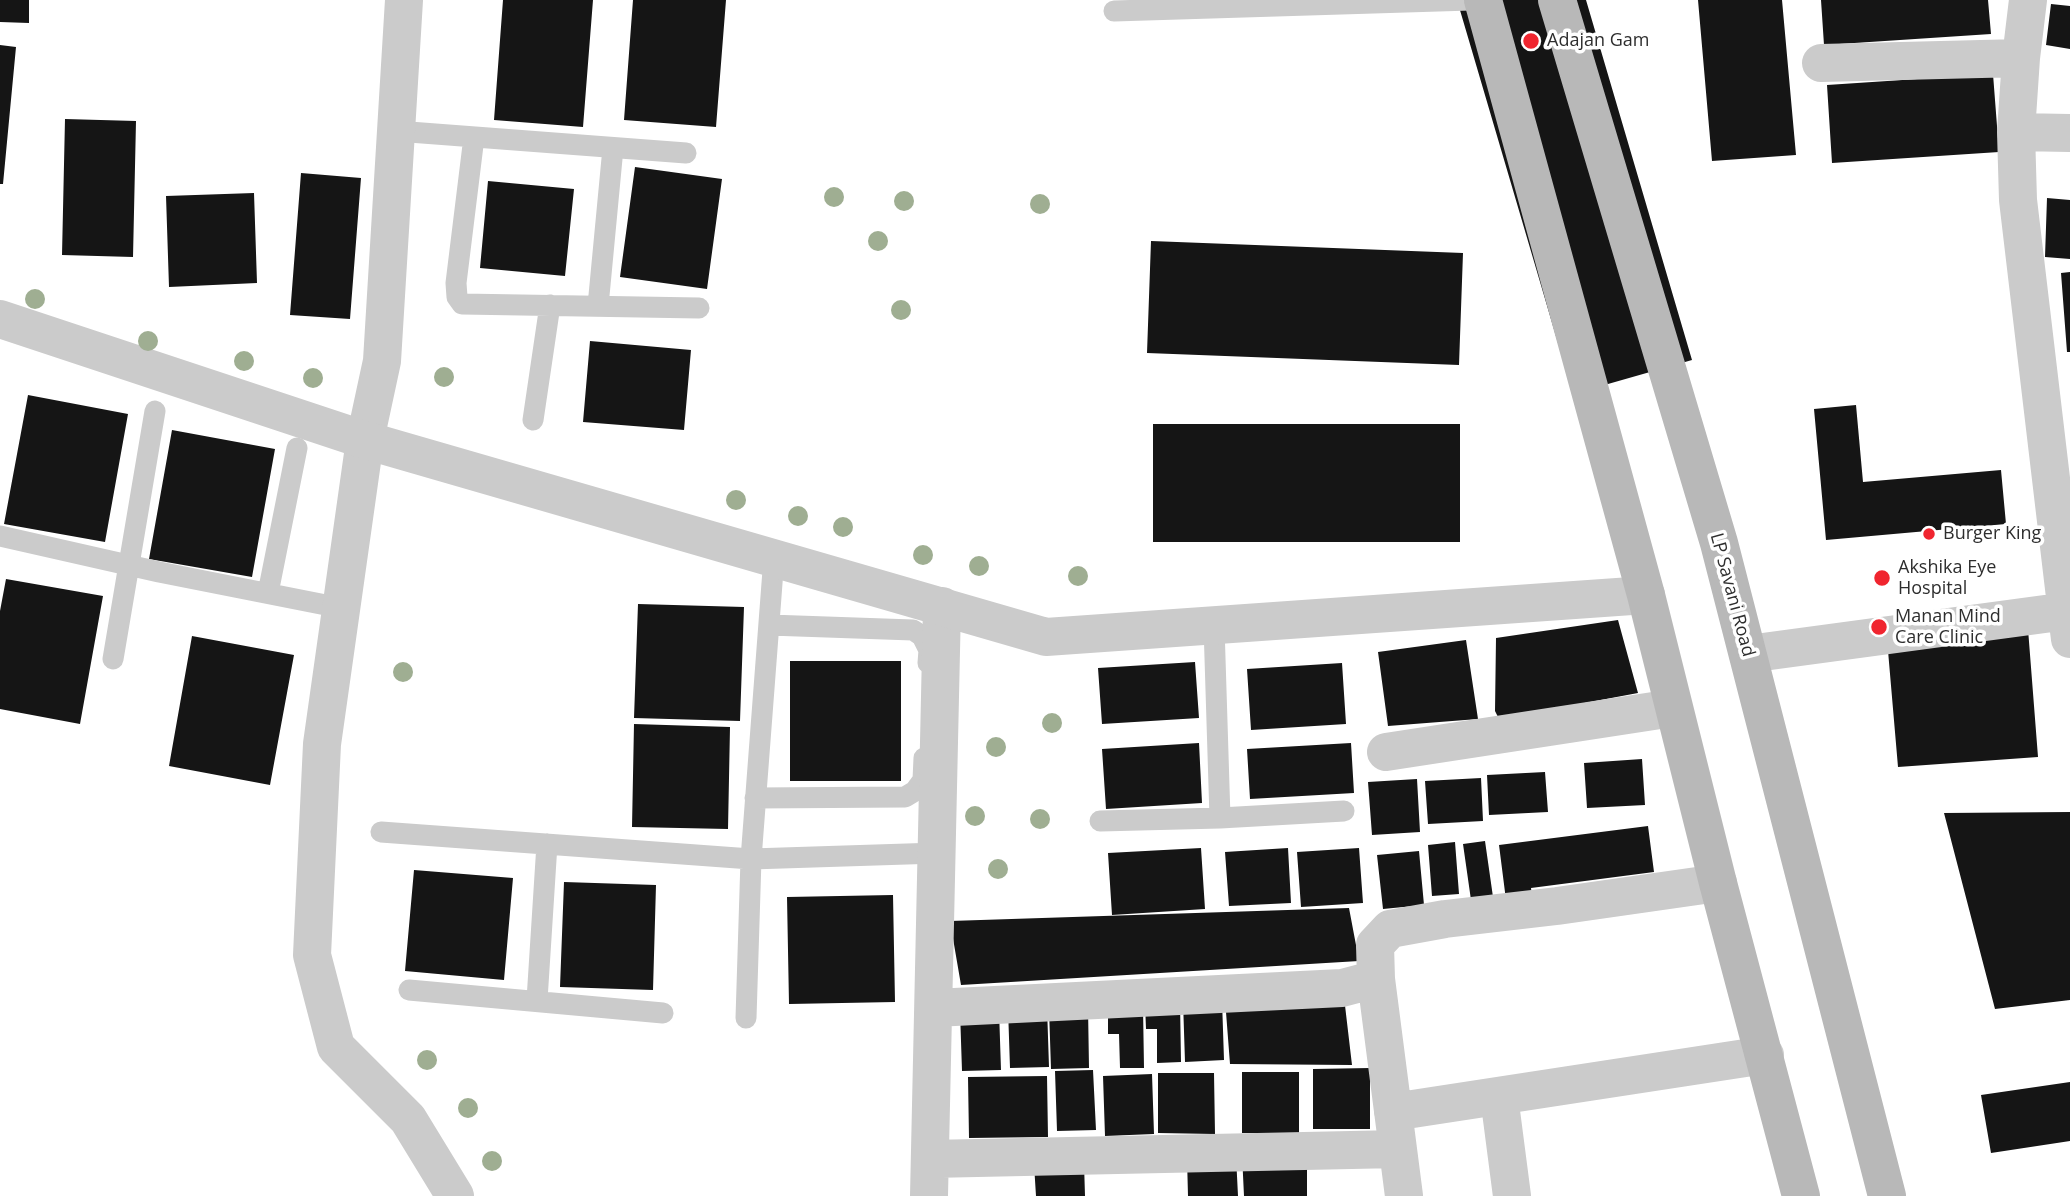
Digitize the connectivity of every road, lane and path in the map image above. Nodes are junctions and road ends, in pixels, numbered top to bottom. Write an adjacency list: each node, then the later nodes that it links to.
1 (404, 0): 9 (street)
2 (1471, 0): 6 (lane)
3 (1483, 0): 27 (main road)
4 (1557, 0): 33 (main road, LP Savani Road)
5 (2028, 0): 7 (street)
6 (1114, 11)
7 (2021, 58): 8 (street); 10 (street)
8 (1821, 63)
9 (396, 131): 12 (lane); 21 (street)
10 (2016, 132): 11 (street); 31 (street)
11 (2070, 133)
12 (474, 137): 13 (lane); 15 (lane)
13 (612, 148): 14 (lane); 16 (lane)
14 (686, 153)
15 (550, 305): 16 (lane); 20 (lane)
16 (598, 306): 17 (lane)
17 (699, 308)
18 (0, 319): 21 (street)
19 (155, 411): 25 (lane)
20 (533, 420)
21 (365, 440): 24 (street); 29 (street)
22 (296, 448): 26 (lane)
23 (0, 536): 25 (lane)
24 (774, 557): 28 (street); 30 (lane)
25 (129, 565): 26 (lane); 34 (lane)
26 (268, 593): 29 (lane)
27 (1646, 595): 32 (street); 35 (main road)
28 (942, 606): 32 (street); 43 (street)
29 (341, 608): 57 (street)
30 (769, 625): 37 (lane); 37 (lane)
31 (2068, 625): 33 (street)
32 (1214, 626): 39 (lane)
33 (1748, 654): 61 (main road, LP Savani Road)
34 (113, 659)
35 (1673, 708): 36 (street); 45 (main road)
36 (1386, 752)
37 (755, 798): 44 (lane)
38 (1344, 811): 39 (lane)
39 (1220, 818): 40 (lane)
40 (1100, 821)
41 (381, 832): 42 (lane)
42 (547, 844): 44 (lane); 48 (lane)
43 (937, 853): 44 (lane); 49 (street)
44 (751, 859): 51 (lane)
45 (1718, 883): 46 (street); 52 (main road)
46 (1376, 979): 49 (street); 54 (street)
47 (409, 990): 48 (lane)
48 (537, 1000): 50 (lane)
49 (934, 1007): 56 (street)
50 (663, 1013)
51 (746, 1018)
52 (1765, 1055): 53 (street); 60 (main road)
53 (1499, 1096): 54 (street); 59 (street)
54 (1393, 1112): 55 (street)
55 (1398, 1149): 56 (street); 58 (street)
56 (930, 1178)
57 (455, 1196)
58 (1404, 1196)
59 (1513, 1196)
60 (1801, 1196)
61 (1888, 1196)

